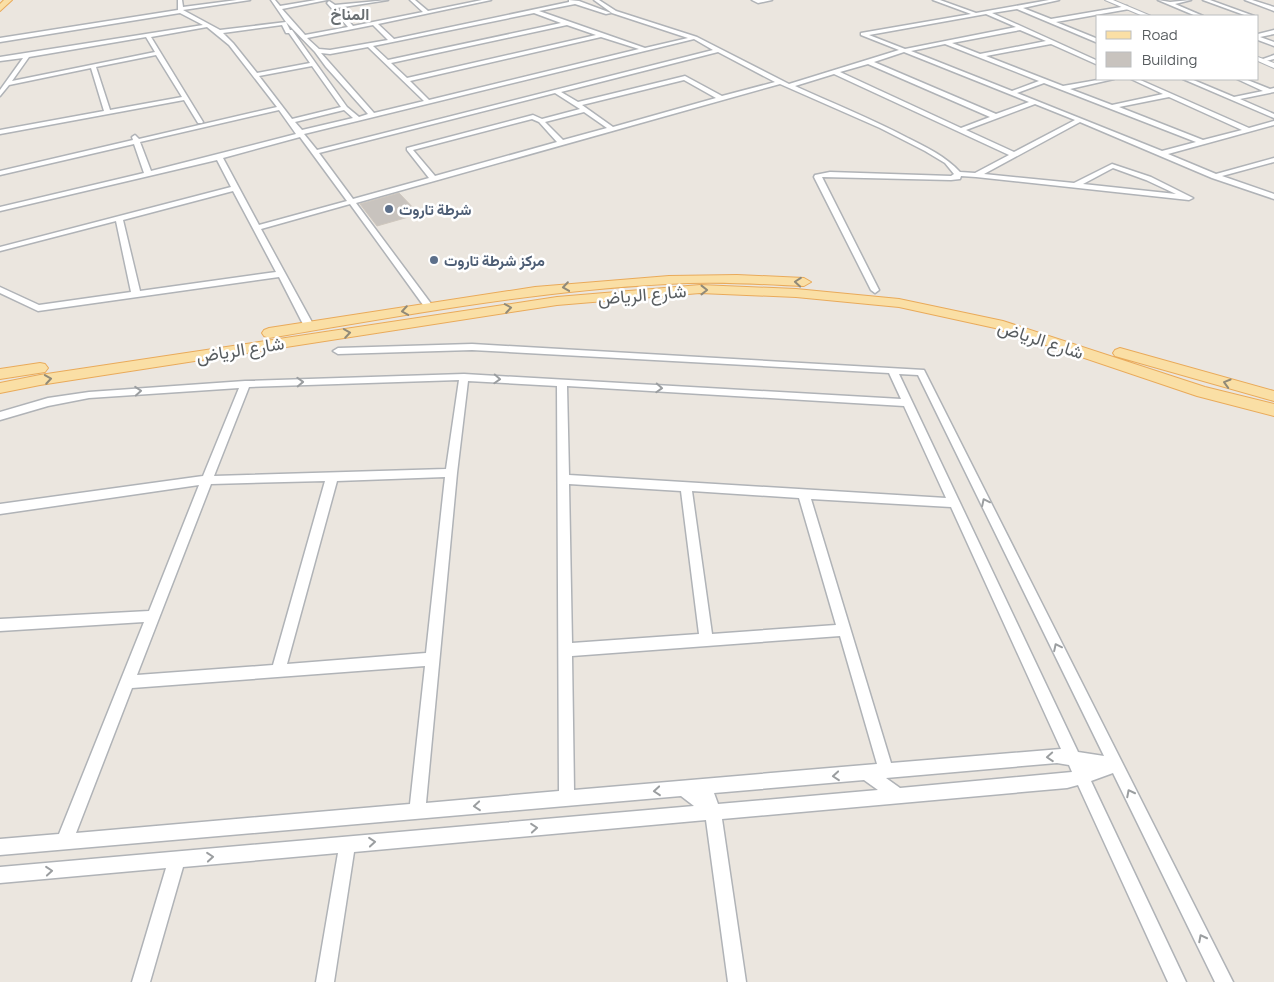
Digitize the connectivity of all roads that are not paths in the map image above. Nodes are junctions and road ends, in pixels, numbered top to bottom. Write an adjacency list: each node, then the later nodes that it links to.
1 (8, 0): 29 (main road)
2 (180, 0): 30 (street)
3 (248, 0): 30 (street)
4 (274, 0): 27 (street)
5 (326, 0): 25 (street); 27 (street)
6 (386, 0): 25 (street)
7 (412, 0): 33 (street)
8 (489, 0): 33 (street)
9 (570, 0): 22 (street)
10 (596, 0): 65 (street)
11 (754, 0): 12 (street)
12 (770, 0)
13 (935, 0): 23 (street)
14 (958, 0): 23 (street)
15 (1057, 0): 26 (street)
16 (1108, 0): 28 (street)
17 (1117, 0): 41 (street)
18 (1160, 0): 24 (street)
19 (1189, 0): 24 (street)
20 (1205, 0): 43 (street)
21 (1247, 0): 31 (street)
22 (577, 2): 32 (street); 67 (street)
23 (943, 3): 37 (street)
24 (1168, 4): 42 (street)
25 (333, 7): 52 (street)
26 (1017, 7): 34 (street); 47 (street)
27 (279, 8): 61 (street)
28 (1127, 8): 39 (street); 40 (street)
29 (0, 9)
30 (181, 10): 50 (street); 66 (street)
31 (1274, 10): 35 (street)
32 (535, 11): 49 (street); 53 (street)
33 (427, 12): 36 (street)
34 (986, 12): 37 (street); 54 (street)
35 (1266, 13)
36 (420, 14): 45 (street); 48 (street)
37 (975, 14): 78 (street)
38 (1258, 14): 44 (street)
39 (1084, 15): 46 (street); 47 (street)
40 (1145, 15)
41 (1154, 15)
42 (1197, 15)
43 (1248, 15)
44 (1254, 15)
45 (427, 19)
46 (1096, 20)
47 (1051, 21): 68 (street)
48 (374, 23): 52 (street); 69 (street)
49 (567, 23): 60 (street); 70 (street)
50 (209, 25): 56 (street); 59 (street)
51 (434, 25): 55 (street)
52 (351, 27): 61 (street)
53 (458, 27): 55 (street); 57 (street)
54 (1021, 28): 71 (street); 72 (street)
55 (441, 30): 69 (street)
56 (219, 32): 89 (street); 93 (street)
57 (465, 32)
58 (1274, 32): 63 (street)
59 (147, 35): 79 (street); 80 (street)
60 (601, 35): 75 (street); 94 (street)
61 (304, 37): 77 (street)
62 (472, 37): 70 (street)
63 (1259, 37)
64 (1259, 37): 73 (street)
65 (695, 38): 67 (street); 76 (street)
66 (0, 40)
67 (687, 40): 75 (street)
68 (1096, 40)
69 (393, 41): 74 (street)
70 (479, 42): 86 (street)
71 (944, 42): 78 (street); 81 (street)
72 (1052, 42): 81 (street); 85 (street)
73 (1274, 44)
74 (370, 46): 77 (street); 86 (street)
75 (644, 50): 112 (street)
76 (719, 50): 100 (street); 104 (street)
77 (317, 51): 120 (street)
78 (903, 51): 87 (street); 106 (street)
79 (158, 53): 90 (street); 109 (street)
80 (27, 56): 83 (street); 101 (street)
81 (979, 56): 99 (street)
82 (1270, 58): 88 (street)
83 (0, 59)
84 (1259, 60): 91 (street)
85 (1096, 61)
86 (388, 62): 94 (street)
87 (869, 62): 92 (street); 121 (street)
88 (1274, 62)
89 (312, 64): 93 (street); 117 (street)
90 (93, 66): 101 (street); 119 (street)
91 (1274, 66)
92 (834, 72): 102 (street); 130 (street)
93 (256, 75): 115 (street)
94 (406, 80): 112 (street)
95 (1107, 80): 103 (street)
96 (1136, 80): 108 (street)
97 (1188, 80): 111 (street)
98 (1243, 80): 105 (street)
99 (1044, 81): 103 (street); 106 (street)
100 (780, 82): 102 (street); 110 (street)
101 (7, 84): 107 (street)
102 (789, 86): 145 (street)
103 (1063, 88): 116 (street)
104 (555, 91): 114 (street); 137 (street)
105 (1272, 91): 111 (street)
106 (1012, 93): 113 (street)
107 (0, 94)
108 (1169, 95): 116 (street); 131 (street)
109 (186, 98): 119 (street); 127 (street)
110 (722, 99): 114 (street); 129 (street)
111 (1234, 99): 122 (street)
112 (427, 101): 120 (street)
113 (1035, 102): 121 (street); 124 (street)
114 (576, 104): 118 (street)
115 (279, 106): 125 (street); 127 (street); 134 (street)
116 (1112, 107): 135 (street)
117 (345, 108): 123 (street); 125 (street)
118 (585, 110): 126 (street); 129 (street)
119 (108, 112): 132 (street)
120 (372, 114): 123 (street)
121 (996, 116): 130 (street)
122 (1274, 116)
123 (357, 118): 133 (street)
124 (1080, 120): 138 (street); 139 (street)
125 (290, 121): 133 (street)
126 (542, 121): 136 (street); 148 (street)
127 (200, 122): 134 (street)
128 (1274, 123): 131 (street)
129 (612, 129): 136 (street)
130 (960, 130): 138 (street)
131 (1248, 130): 135 (street)
132 (0, 132)
133 (300, 134): 137 (street); 140 (street)
134 (136, 139): 142 (street); 143 (street); 144 (street)
135 (1202, 142): 139 (street)
136 (562, 143): 148 (street)
137 (315, 152): 152 (street)
138 (1015, 154): 146 (street)
139 (1160, 154): 147 (street)
140 (219, 157): 144 (street); 150 (street)
141 (1273, 161): 147 (street)
142 (0, 169)
143 (0, 173)
144 (148, 174): 153 (street)
145 (958, 174): 146 (street); 159 (street)
146 (976, 175): 149 (street)
147 (1215, 176): 151 (street)
148 (434, 179): 152 (street)
149 (1075, 186): 149 (street)
150 (236, 188): 154 (street); 155 (street)
151 (1274, 197)
152 (351, 202): 155 (street); 161 (street)
153 (0, 209)
154 (119, 219): 156 (street); 160 (street)
155 (257, 228): 157 (street)
156 (0, 249)
157 (281, 274): 160 (street); 162 (street)
158 (0, 290): 160 (street)
159 (875, 290): 161 (main road, شارع الرياض, one-way to 161); 170 (main road, شارع الرياض, one-way to 159)
160 (136, 294)
161 (430, 307): 162 (main road, شارع الرياض, one-way to 162)
162 (310, 326): 165 (main road, شارع الرياض)
163 (338, 351): 164 (street)
164 (893, 371): 171 (street); 191 (street, one-way to 164)
165 (0, 374)
166 (464, 377): 167 (street, one-way to 167); 168 (street, one-way to 166); 174 (street)
167 (562, 382): 171 (street, one-way to 171); 176 (street)
168 (245, 384): 173 (street, one-way to 168); 177 (street)
169 (0, 388): 172 (main road, شارع الرياض, one-way to 172)
170 (1274, 396)
171 (908, 403): 180 (street)
172 (1274, 410)
173 (0, 416)
174 (451, 473): 175 (street); 187 (street)
175 (332, 477): 177 (street); 188 (street)
176 (563, 479): 178 (street); 186 (street)
177 (207, 480): 181 (street); 182 (street)
178 (686, 486): 179 (street); 185 (street)
179 (804, 494): 180 (street); 184 (street)
180 (954, 503): 190 (street)
181 (0, 509)
182 (154, 616): 183 (street); 189 (street)
183 (0, 625)
184 (844, 630): 185 (street); 192 (street)
185 (706, 640): 186 (street)
186 (566, 650): 198 (street)
187 (432, 659): 188 (street); 199 (street)
188 (278, 671): 189 (street)
189 (128, 682): 201 (street)
190 (1073, 757): 191 (street); 192 (street, one-way to 192); 194 (street)
191 (1116, 765): 194 (street); 210 (street, one-way to 191)
192 (886, 771): 193 (street)
193 (867, 773): 195 (street, one-way to 195); 197 (street)
194 (1082, 777): 197 (street); 209 (street)
195 (705, 787): 196 (street); 200 (street)
196 (684, 788): 198 (street, one-way to 198); 200 (street)
197 (898, 796): 200 (street)
198 (567, 799): 199 (street, one-way to 199)
199 (417, 812): 201 (street)
200 (713, 812): 202 (street, one-way to 200); 208 (street)
201 (64, 842): 203 (street)
202 (347, 844): 204 (street, one-way to 202); 207 (street)
203 (0, 847)
204 (177, 860): 205 (street, one-way to 204); 206 (street)
205 (0, 875)
206 (140, 982)
207 (325, 982)
208 (737, 982)
209 (1177, 982)
210 (1224, 982)

